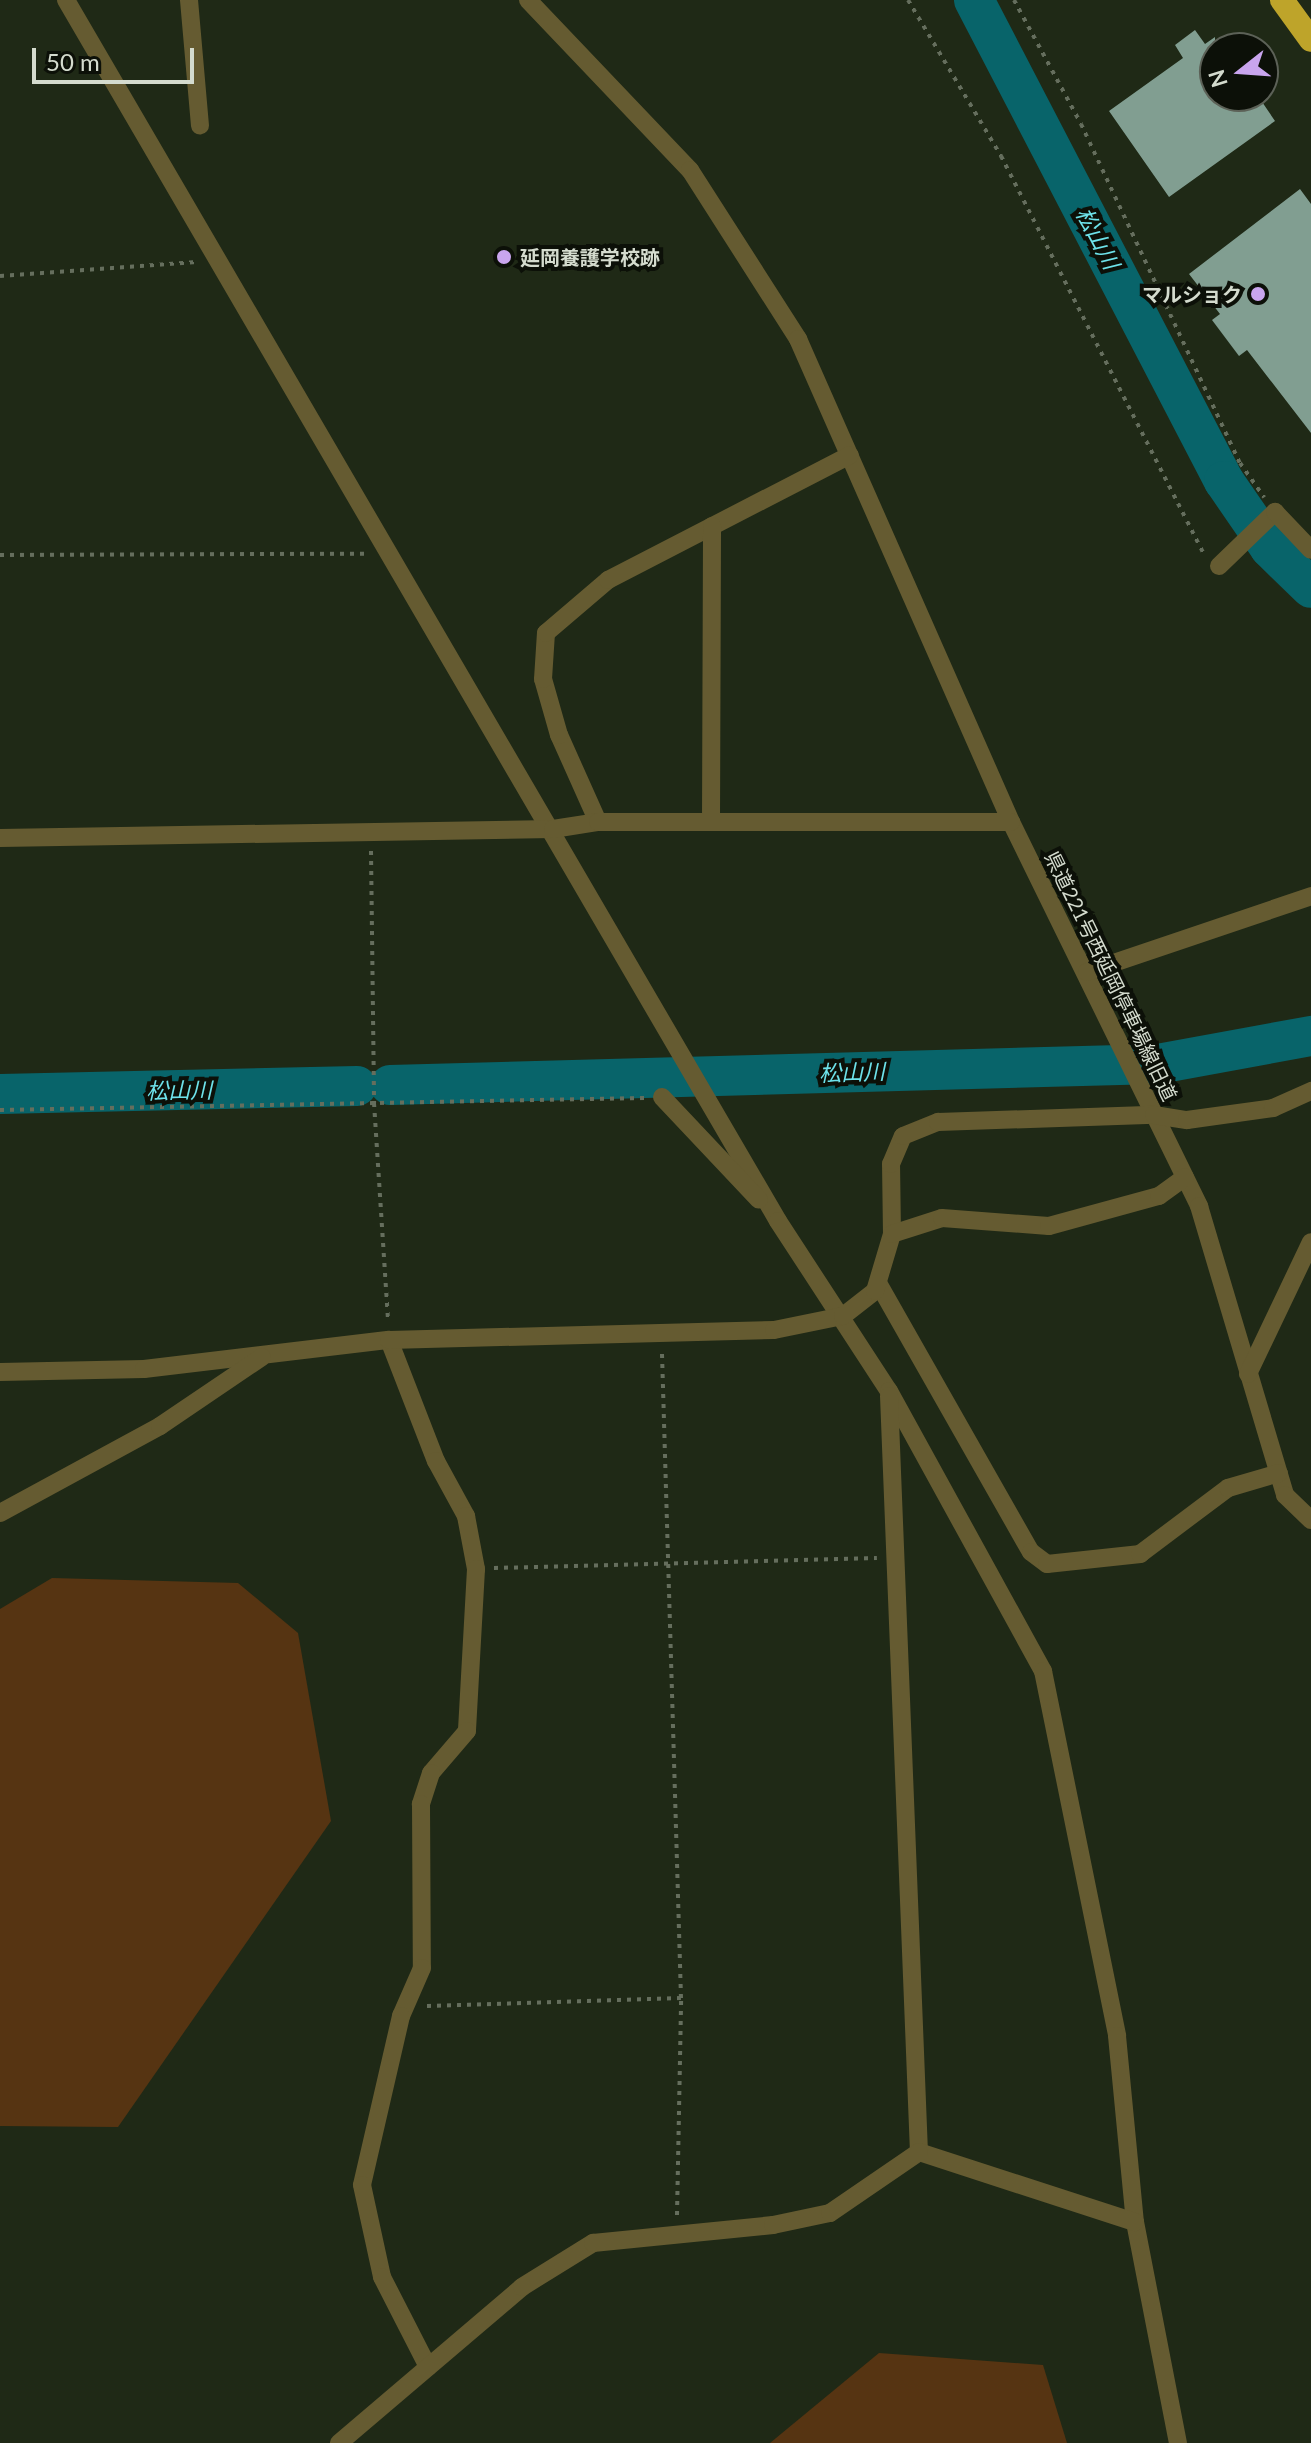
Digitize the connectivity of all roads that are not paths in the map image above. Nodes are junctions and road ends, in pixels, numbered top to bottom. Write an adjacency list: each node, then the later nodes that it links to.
1 (66, 0): 14 (street)
2 (189, 0): 6 (street)
3 (528, 0): 7 (street, 県道221号西延岡停車場線旧道)
4 (1282, 0): 5 (highway)
5 (1311, 40)
6 (200, 126)
7 (850, 455): 8 (street); 13 (street, 県道221号西延岡停車場線旧道)
8 (712, 526): 11 (street); 12 (street)
9 (1311, 550): 10 (street)
10 (1219, 566)
11 (598, 822): 12 (street); 14 (street)
12 (711, 822): 13 (street)
13 (1011, 822): 17 (street, 県道221号西延岡停車場線旧道)
14 (553, 829): 15 (street); 22 (street)
15 (0, 838)
16 (1311, 896): 17 (street)
17 (1087, 972): 20 (street, 県道221号西延岡停車場線旧道)
18 (1311, 1091): 20 (street)
19 (662, 1097): 22 (street)
20 (1154, 1115): 21 (street, 県道221号西延岡停車場線旧道); 23 (street)
21 (1185, 1177): 23 (street); 30 (street, 県道221号西延岡停車場線旧道)
22 (778, 1221): 26 (street)
23 (892, 1234): 25 (street)
24 (1311, 1242): 30 (street)
25 (878, 1283): 26 (street); 32 (street)
26 (843, 1316): 27 (street); 31 (street)
27 (389, 1340): 28 (street); 37 (street)
28 (267, 1354): 29 (street); 33 (street)
29 (0, 1372)
30 (1248, 1374): 32 (street, 県道221号西延岡停車場線旧道)
31 (889, 1391): 35 (street); 36 (street)
32 (1279, 1473): 34 (street, 県道221号西延岡停車場線旧道)
33 (0, 1513)
34 (1311, 1520)
35 (919, 2152): 36 (street); 37 (street)
36 (1135, 2222): 39 (street)
37 (428, 2367): 38 (street)
38 (339, 2443)
39 (1178, 2443)

